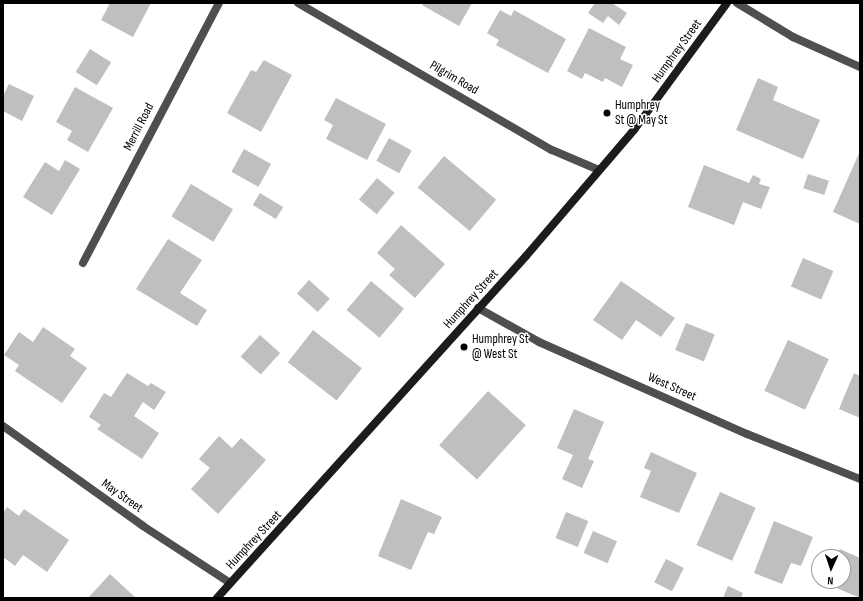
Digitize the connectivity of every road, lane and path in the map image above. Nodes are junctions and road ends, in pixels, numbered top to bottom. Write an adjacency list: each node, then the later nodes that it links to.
1 (219, 3): 7 (street, Merrill Road)
2 (298, 3): 6 (street, Pilgrim Road)
3 (727, 3): 6 (main road, Humphrey Street)
4 (737, 3): 5 (street)
5 (860, 67)
6 (599, 170): 8 (main road, Humphrey Street)
7 (83, 263)
8 (478, 308): 10 (street, West Street); 11 (main road, Humphrey Street)
9 (3, 426): 11 (street, May Street)
10 (860, 479)
11 (230, 583): 12 (main road, Humphrey Street)
12 (217, 598)

